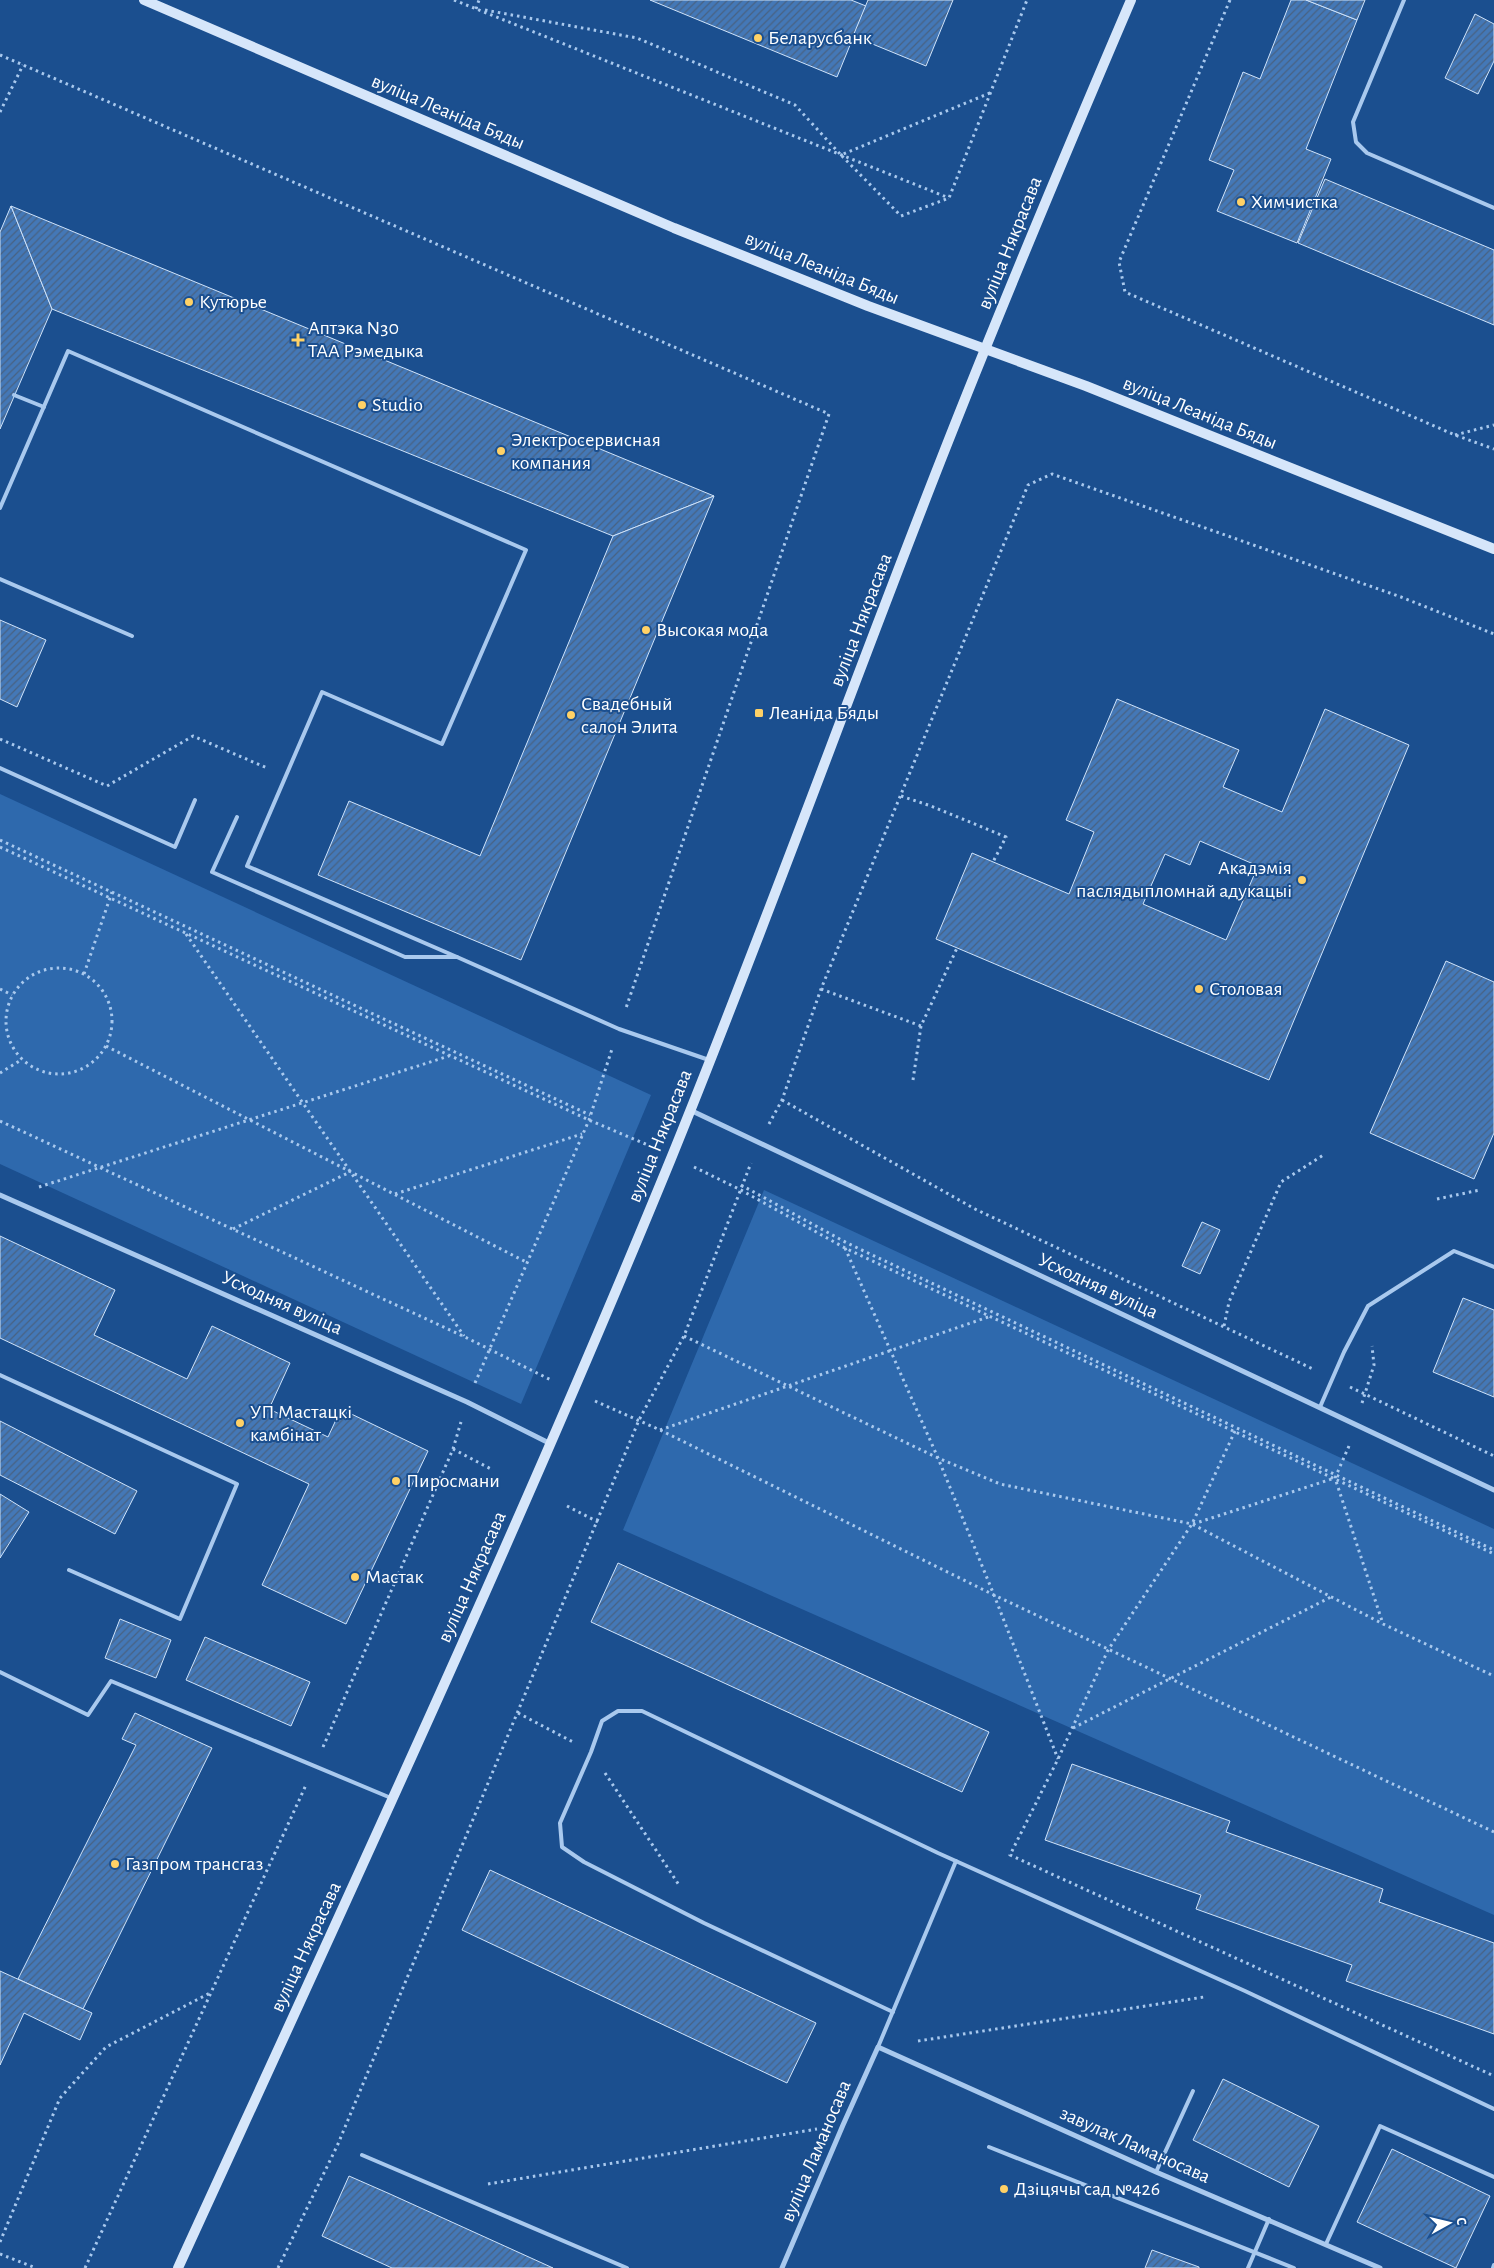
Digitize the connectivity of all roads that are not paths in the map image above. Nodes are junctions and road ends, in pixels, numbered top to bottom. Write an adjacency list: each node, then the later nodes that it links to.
1 (144, 0): 5 (main road, вуліца Леаніда Бяды)
2 (1131, 0): 5 (main road, вуліца Някрасава)
3 (1404, 0): 4 (lane)
4 (1494, 208)
5 (986, 349): 9 (main road, вуліца Леаніда Бяды); 16 (main road, вуліца Някрасава)
6 (14, 395): 7 (lane)
7 (44, 407): 8 (lane); 15 (lane)
8 (0, 508)
9 (1494, 549)
10 (0, 579): 11 (lane)
11 (132, 636)
12 (0, 768): 13 (lane)
13 (195, 800)
14 (237, 817): 15 (lane)
15 (457, 957): 16 (lane)
16 (709, 1060): 17 (main road, вуліца Някрасава)
17 (689, 1110): 21 (street, Усходняя вуліца); 22 (main road, вуліца Някрасава)
18 (3, 1196): 22 (street, Усходняя вуліца)
19 (1494, 1267): 21 (lane)
20 (0, 1375): 24 (lane)
21 (1320, 1408): 23 (street, Усходняя вуліца)
22 (549, 1443): 26 (main road, вуліца Някрасава)
23 (1494, 1490)
24 (69, 1570)
25 (0, 1672): 26 (lane)
26 (393, 1799): 39 (main road, вуліца Някрасава)
27 (956, 1861): 28 (lane); 28 (lane); 31 (lane)
28 (893, 2012): 29 (lane)
29 (878, 2047): 34 (street, завулак Ламаносава); 41 (street, вуліца Ламаносава)
30 (1194, 2091): 34 (lane)
31 (1494, 2109)
32 (989, 2147): 38 (lane)
33 (362, 2155): 40 (lane)
34 (1156, 2172): 36 (street, завулак Ламаносава)
35 (1494, 2177): 37 (lane)
36 (1269, 2219): 37 (street, завулак Ламаносава); 38 (lane)
37 (1326, 2244): 44 (street, завулак Ламаносава)
38 (1255, 2253): 42 (lane); 43 (lane)
39 (178, 2268)
40 (627, 2268)
41 (782, 2268)
42 (1248, 2268)
43 (1294, 2268)
44 (1380, 2268)

